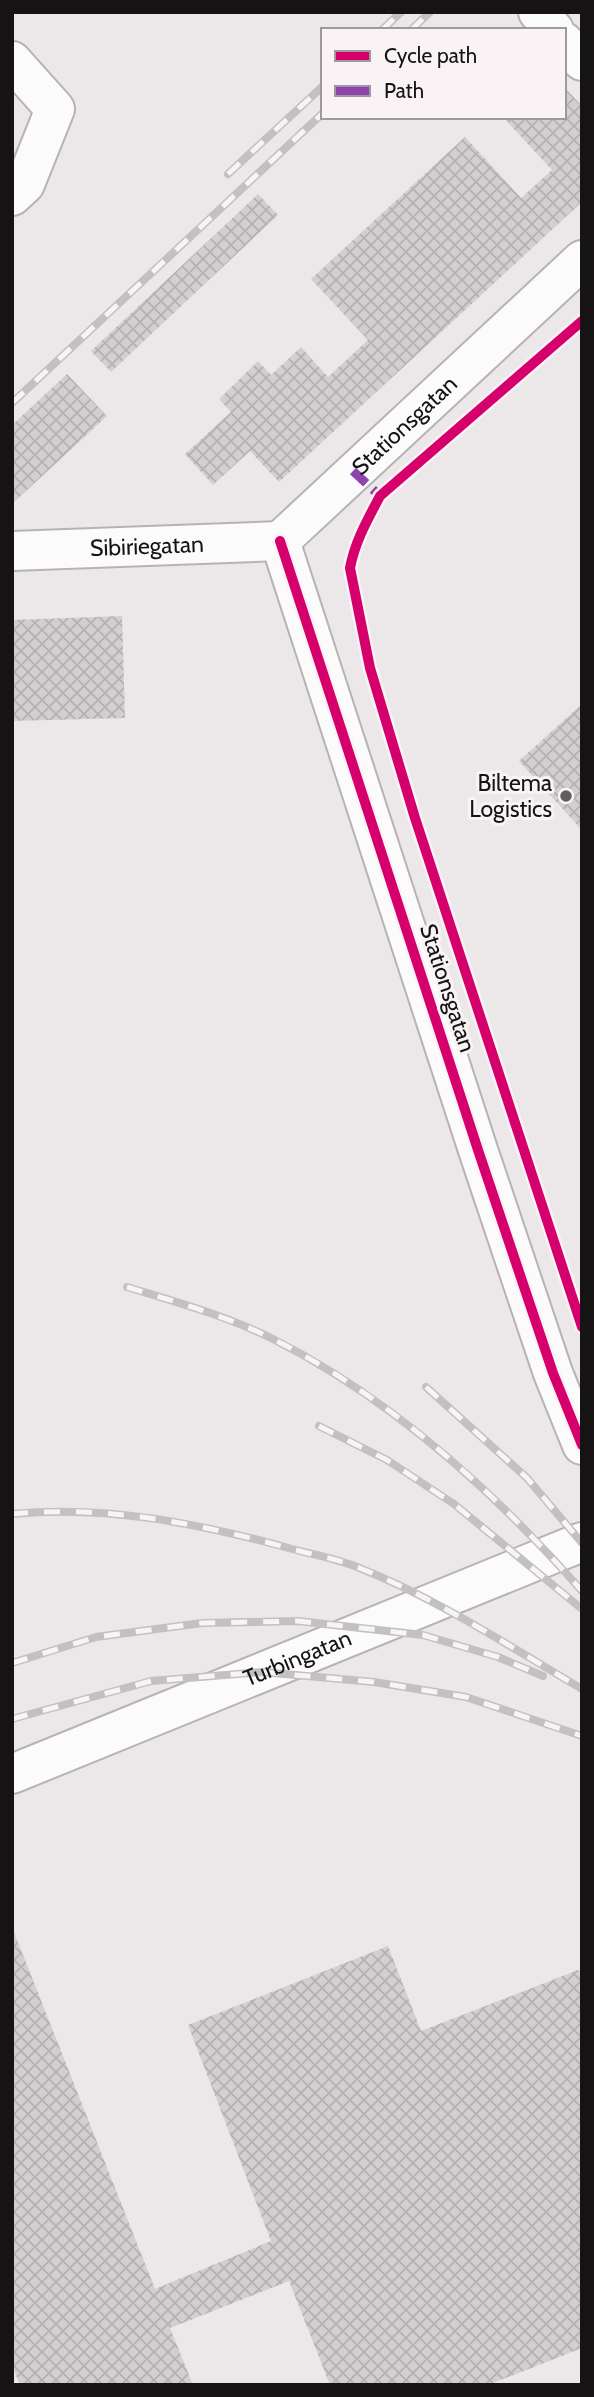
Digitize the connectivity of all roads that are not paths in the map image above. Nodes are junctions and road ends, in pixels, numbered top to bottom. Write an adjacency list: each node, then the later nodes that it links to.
1 (538, 12): 2 (street)
2 (552, 28)
3 (566, 44): 5 (street)
4 (12, 61): 6 (street)
5 (582, 61)
6 (12, 196)
7 (582, 260): 8 (street, Stationsgatan)
8 (280, 541): 9 (street, Sibiriegatan); 10 (street, Stationsgatan)
9 (12, 551)
10 (582, 1445)
11 (582, 1542): 12 (street, Turbingatan)
12 (12, 1774)

